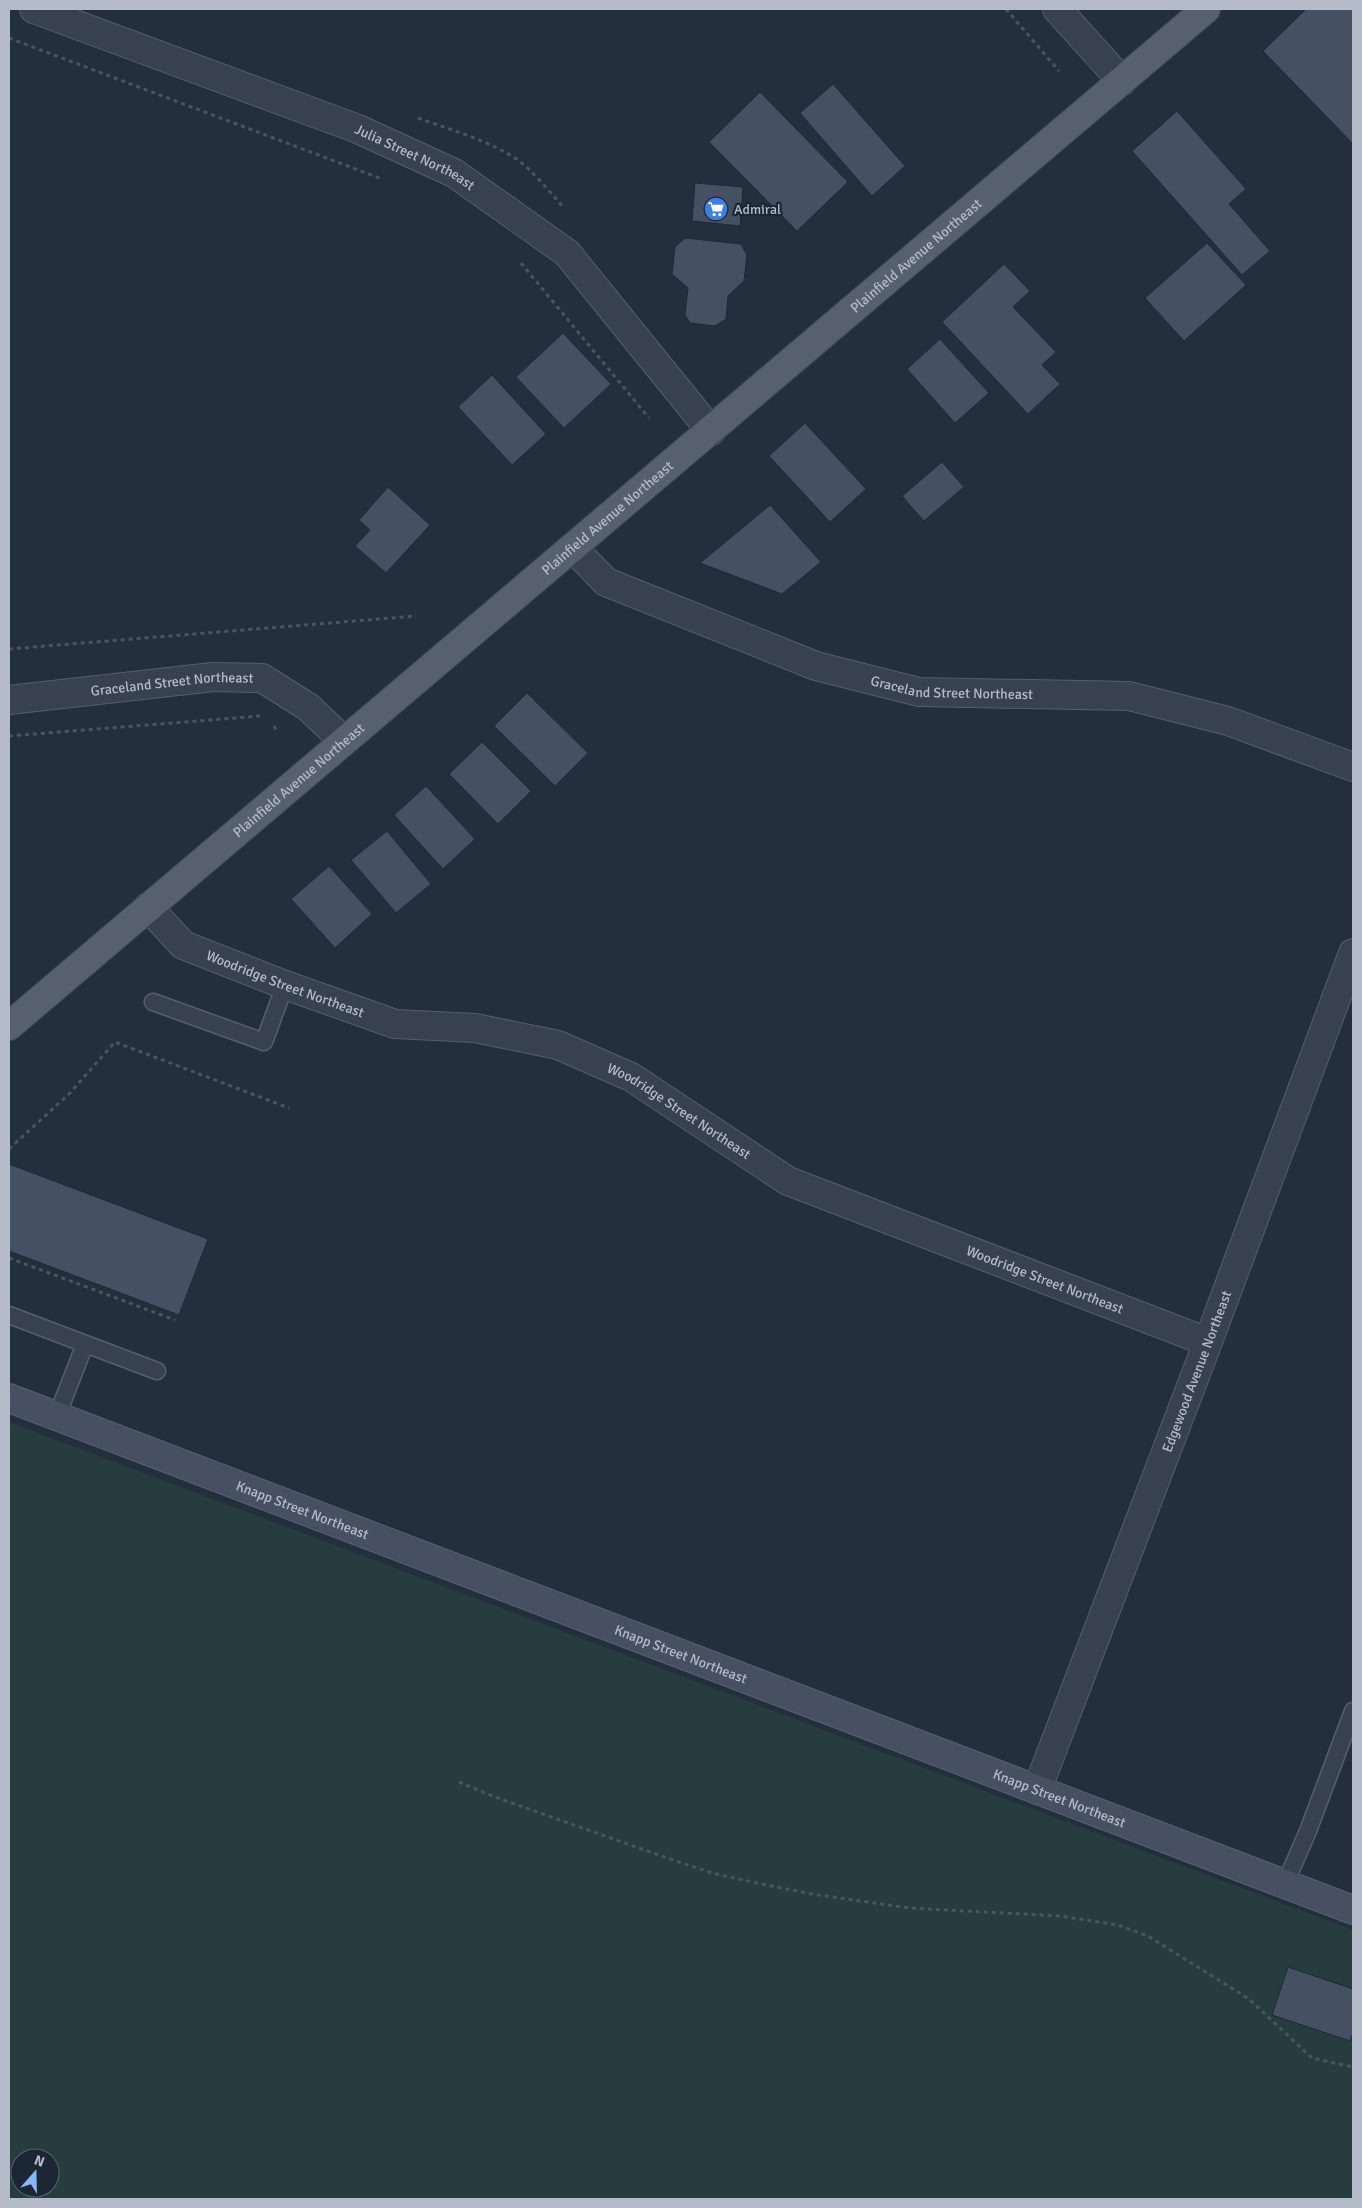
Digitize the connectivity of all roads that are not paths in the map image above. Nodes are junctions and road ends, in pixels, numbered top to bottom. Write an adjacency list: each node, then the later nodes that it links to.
1 (34, 9): 5 (street, Julia Street Northeast)
2 (1057, 9): 4 (street)
3 (1206, 9): 4 (main road, Plainfield Avenue Northeast)
4 (1122, 81): 5 (main road, Plainfield Avenue Northeast)
5 (711, 431): 6 (main road, Plainfield Avenue Northeast)
6 (573, 548): 8 (main road, Plainfield Avenue Northeast); 9 (street, Graceland Street Northeast)
7 (9, 700): 8 (street, Graceland Street Northeast)
8 (344, 742): 10 (main road, Plainfield Avenue Northeast)
9 (1353, 767)
10 (148, 907): 12 (street, Woodridge Street Northeast); 14 (main road, Plainfield Avenue Northeast)
11 (1353, 953): 16 (street, Edgewood Avenue Northeast)
12 (285, 985): 13 (lane); 16 (street, Woodridge Street Northeast)
13 (154, 1002)
14 (9, 1026)
15 (9, 1315): 17 (lane)
16 (1208, 1342): 22 (street, Edgewood Avenue Northeast)
17 (85, 1344): 18 (lane); 20 (lane)
18 (157, 1371)
19 (9, 1398): 20 (main road, Knapp Street Northeast)
20 (57, 1416): 22 (main road, Knapp Street Northeast)
21 (1353, 1711): 23 (lane)
22 (1037, 1790): 23 (main road, Knapp Street Northeast)
23 (1285, 1884): 24 (main road, Knapp Street Northeast)
24 (1353, 1910)

